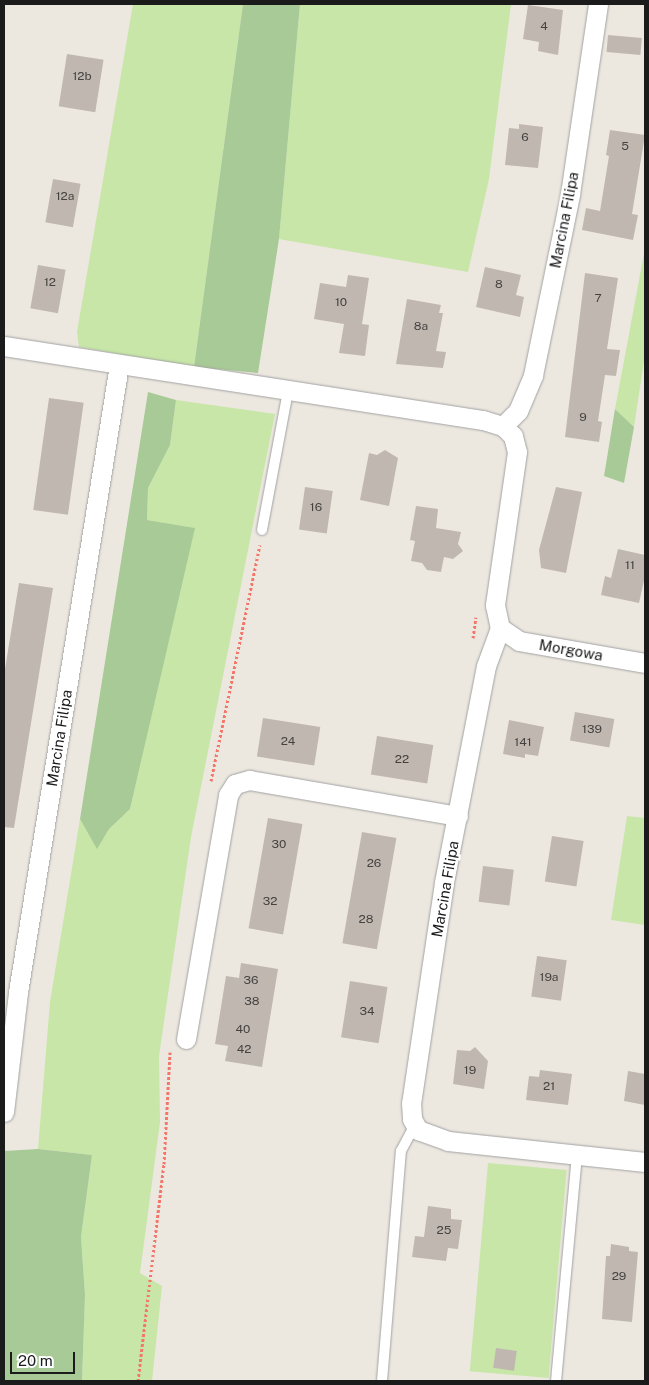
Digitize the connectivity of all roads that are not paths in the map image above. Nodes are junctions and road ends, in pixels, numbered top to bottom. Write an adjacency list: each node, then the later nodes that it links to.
1 (598, 4): 5 (street, Marcina Filipa)
2 (4, 346): 3 (street)
3 (119, 365): 4 (street); 11 (street, Marcina Filipa)
4 (288, 391): 5 (street); 6 (lane)
5 (503, 426): 7 (street)
6 (262, 530)
7 (500, 628): 8 (street, Morgowa); 9 (street, Marcina Filipa)
8 (645, 663)
9 (458, 816): 10 (street); 12 (street, Marcina Filipa)
10 (178, 1040)
11 (4, 1112)
12 (415, 1124): 13 (street); 15 (lane)
13 (577, 1154): 14 (street); 16 (lane)
14 (645, 1162)
15 (382, 1381)
16 (556, 1381)

